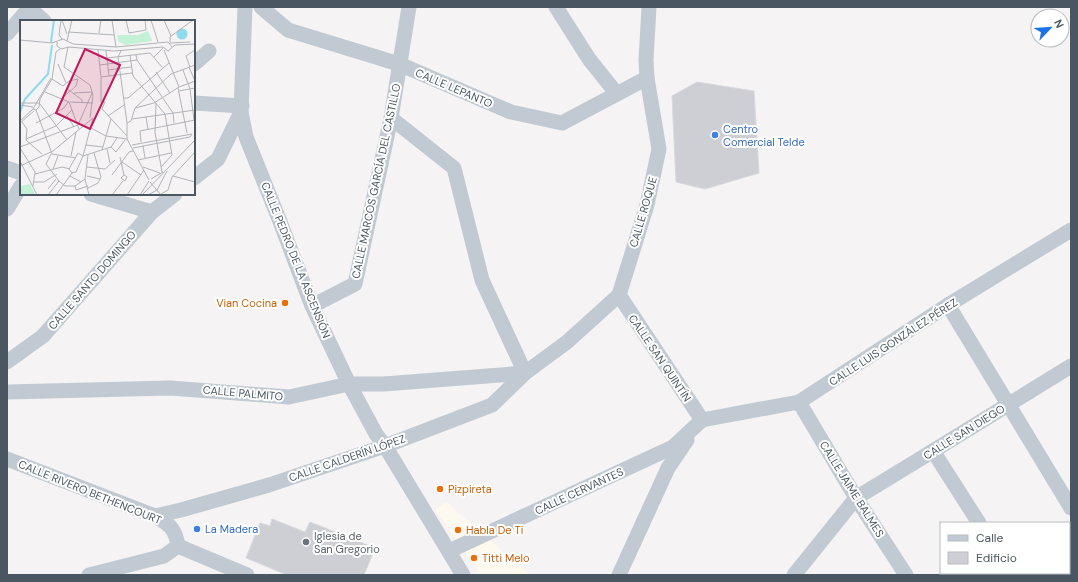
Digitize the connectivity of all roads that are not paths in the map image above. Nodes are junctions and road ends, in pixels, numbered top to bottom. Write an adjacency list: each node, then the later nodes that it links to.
1 (28, 7): 7 (street); 8 (street)
2 (245, 7): 15 (street)
3 (261, 7): 11 (street, CALLE LEPANTO)
4 (408, 7): 11 (street, CALLE MARCOS GARCÍA DEL CASTILLO)
5 (556, 7): 13 (street)
6 (649, 7): 12 (street, CALLE ROQUE)
7 (43, 20)
8 (7, 34)
9 (208, 51): 10 (street)
10 (195, 63)
11 (399, 64): 13 (street, CALLE LEPANTO); 16 (street, CALLE MARCOS GARCÍA DEL CASTILLO)
12 (647, 78): 13 (street, CALLE LEPANTO); 26 (street, CALLE ROQUE)
13 (617, 94)
14 (195, 103): 15 (street)
15 (241, 109): 19 (street); 27 (street, CALLE PEDRO DE LA ASCENSIÓN)
16 (390, 118): 27 (street, CALLE MARCOS GARCÍA DEL CASTILLO); 31 (street)
17 (7, 168): 18 (street)
18 (20, 173)
19 (195, 177)
20 (20, 188): 23 (street)
21 (94, 195): 24 (street)
22 (173, 195): 24 (street, CALLE SANTO DOMINGO)
23 (7, 209)
24 (152, 212): 29 (street, CALLE SANTO DOMINGO)
25 (1071, 230): 28 (street, CALLE LUIS GONZÁLEZ PÉREZ)
26 (619, 295): 31 (street); 36 (street, CALLE SAN QUINTÍN)
27 (312, 306): 32 (street, CALLE PEDRO DE LA ASCENSIÓN)
28 (948, 306): 34 (street, CALLE LUIS GONZÁLEZ PÉREZ); 35 (street)
29 (7, 362)
30 (1071, 366): 35 (street, CALLE SAN DIEGO)
31 (525, 372): 32 (street, CALLE PALMITO); 37 (street, CALLE CALDERÍN LÓPEZ)
32 (349, 384): 33 (street, CALLE PALMITO); 37 (street, CALLE PEDRO DE LA ASCENSIÓN)
33 (7, 392)
34 (799, 402): 36 (street, CALLE LUIS GONZÁLEZ PÉREZ); 40 (street, CALLE JAIME BALMES)
35 (1008, 404): 38 (street, CALLE SAN DIEGO); 41 (street)
36 (702, 420): 45 (street, CALLE CERVANTES); 49 (street)
37 (385, 446): 42 (street, CALLE CALDERÍN LÓPEZ); 45 (street, CALLE PEDRO DE LA ASCENSIÓN)
38 (933, 451): 40 (street, CALLE SAN DIEGO); 43 (street)
39 (7, 459): 42 (street, CALLE RIVERO BETHENCOURT)
40 (856, 498): 50 (street, CALLE SAN DIEGO); 51 (street, CALLE JAIME BALMES)
41 (1071, 508)
42 (155, 516): 44 (street, CALLE RIVERO BETHENCOURT)
43 (977, 522)
44 (178, 546): 47 (street); 48 (street)
45 (449, 551): 46 (street, CALLE PEDRO DE LA ASCENSIÓN)
46 (459, 573)
47 (90, 575)
48 (247, 575)
49 (619, 575)
50 (794, 575)
51 (906, 575)

